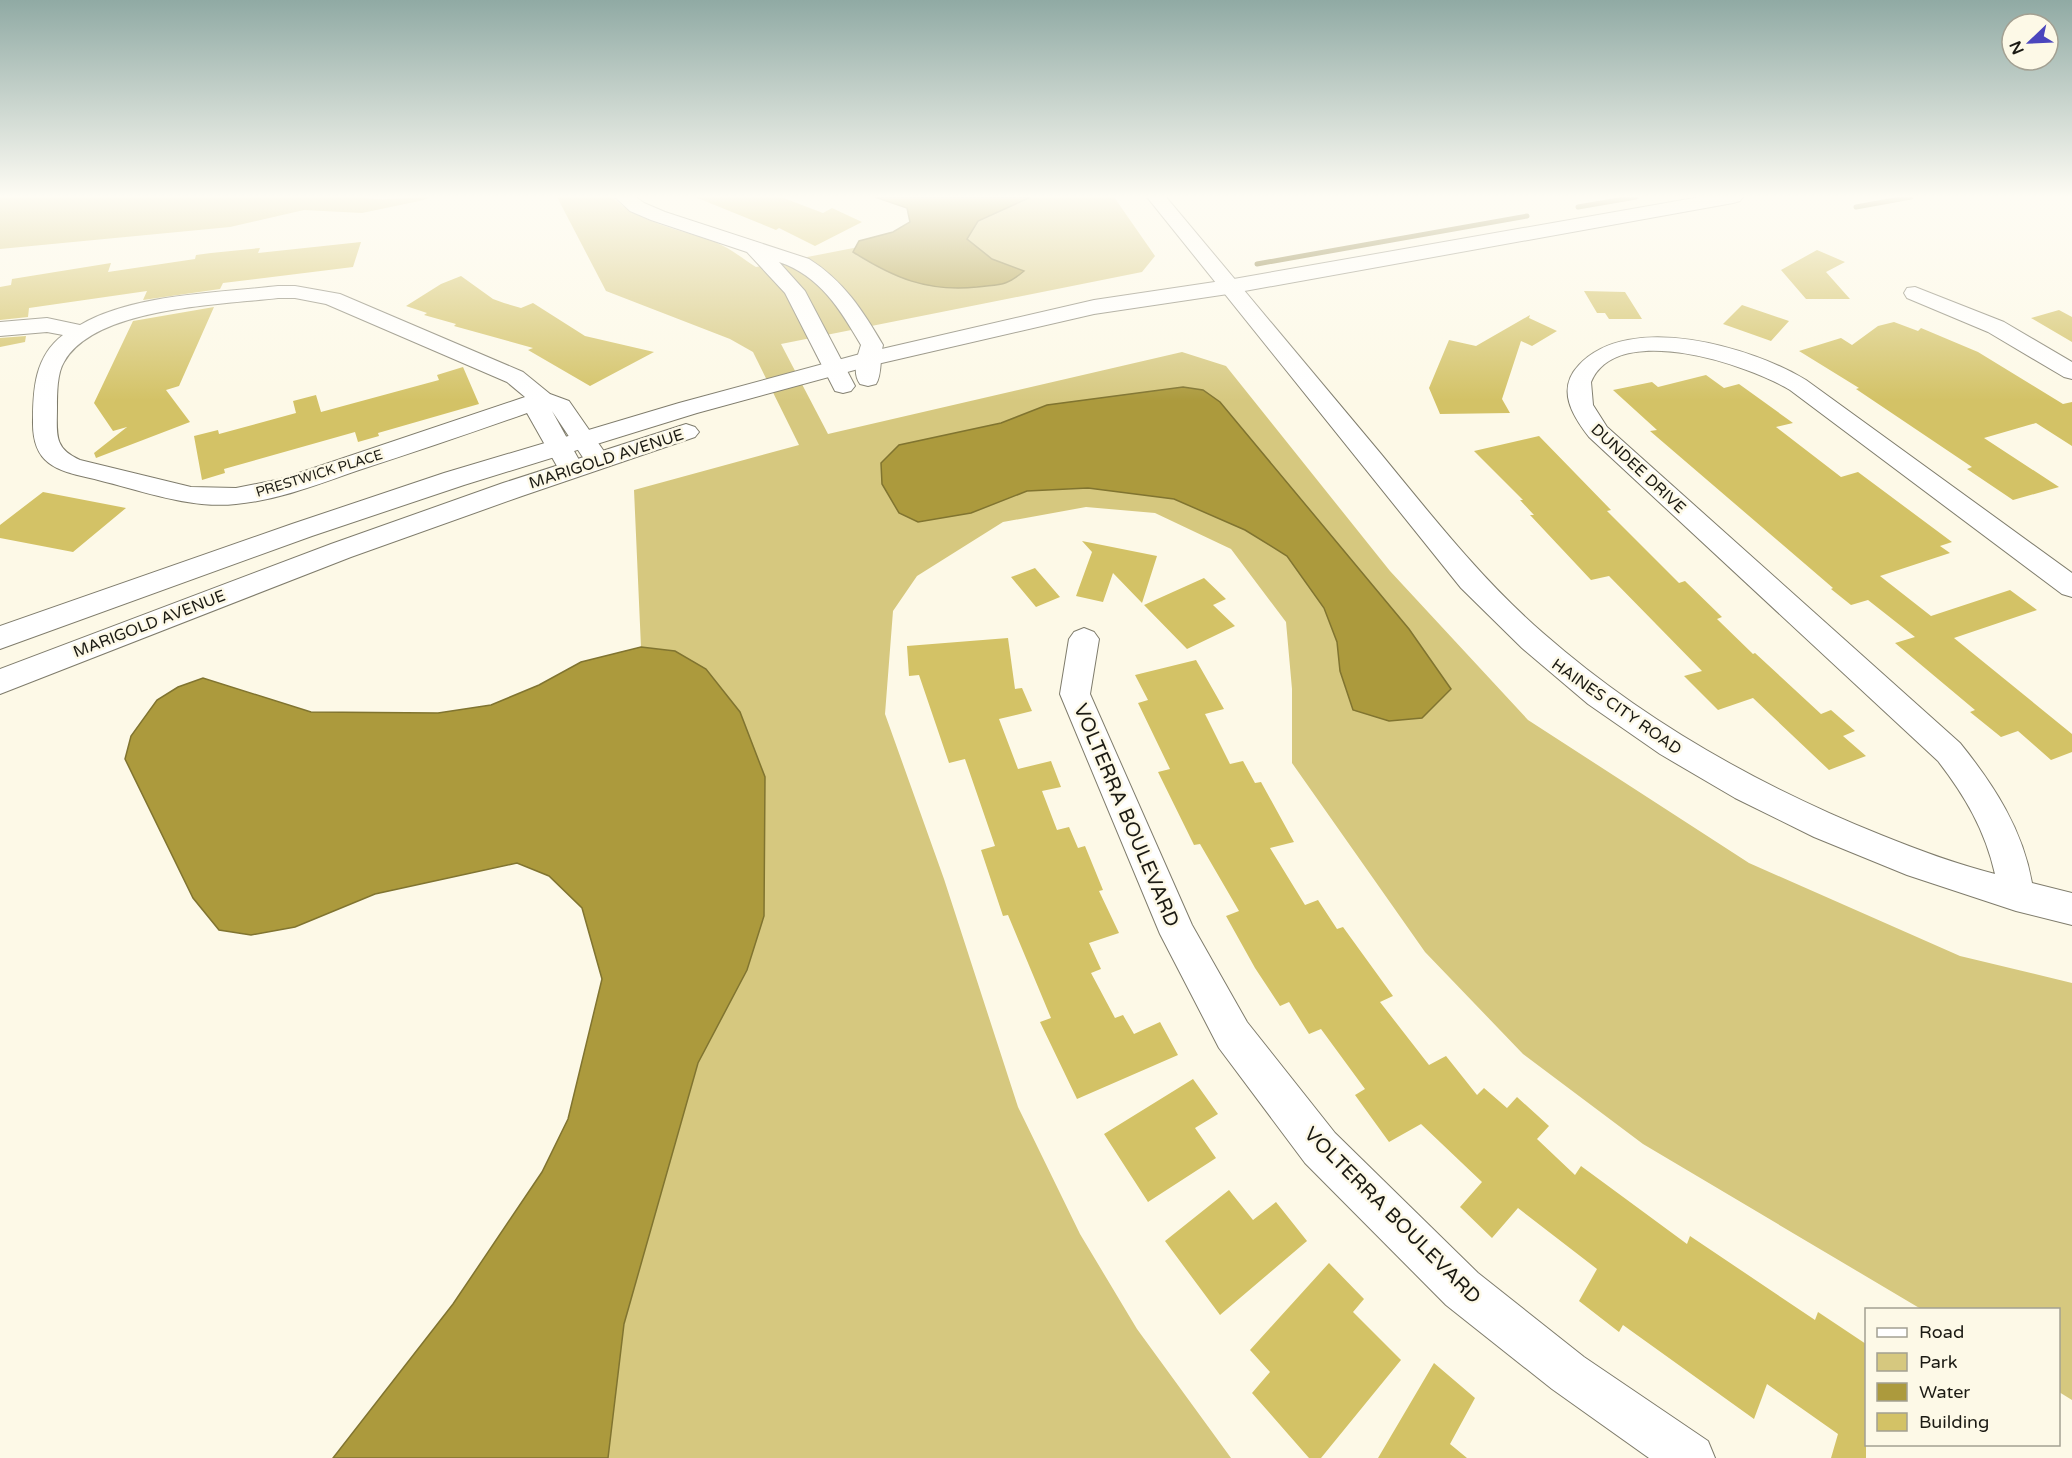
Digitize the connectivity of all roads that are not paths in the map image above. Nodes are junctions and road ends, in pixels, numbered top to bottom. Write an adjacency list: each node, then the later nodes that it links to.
1 (770, 265): 11 (street)
2 (806, 265): 9 (street)
3 (1210, 265): 5 (street, HAINES CITY ROAD)
4 (1351, 265): 5 (main road, MARIGOLD AVENUE)
5 (1228, 287): 9 (main road, MARIGOLD AVENUE); 18 (street, HAINES CITY ROAD)
6 (1915, 293): 10 (street)
7 (0, 329): 8 (street)
8 (82, 332): 12 (street, PRESTWICK PLACE); 12 (street, PRESTWICK PLACE)
9 (868, 369): 11 (main road, MARIGOLD AVENUE)
10 (2072, 372)
11 (839, 377): 13 (main road, MARIGOLD AVENUE)
12 (542, 399): 13 (street)
13 (578, 454): 15 (main road, MARIGOLD AVENUE); 17 (main road, MARIGOLD AVENUE)
14 (2072, 587): 18 (street, DUNDEE DRIVE)
15 (0, 638)
16 (1084, 639): 20 (street, VOLTERRA BOULEVARD)
17 (0, 682)
18 (2016, 896): 19 (street, HAINES CITY ROAD)
19 (2072, 909)
20 (1691, 1458)

